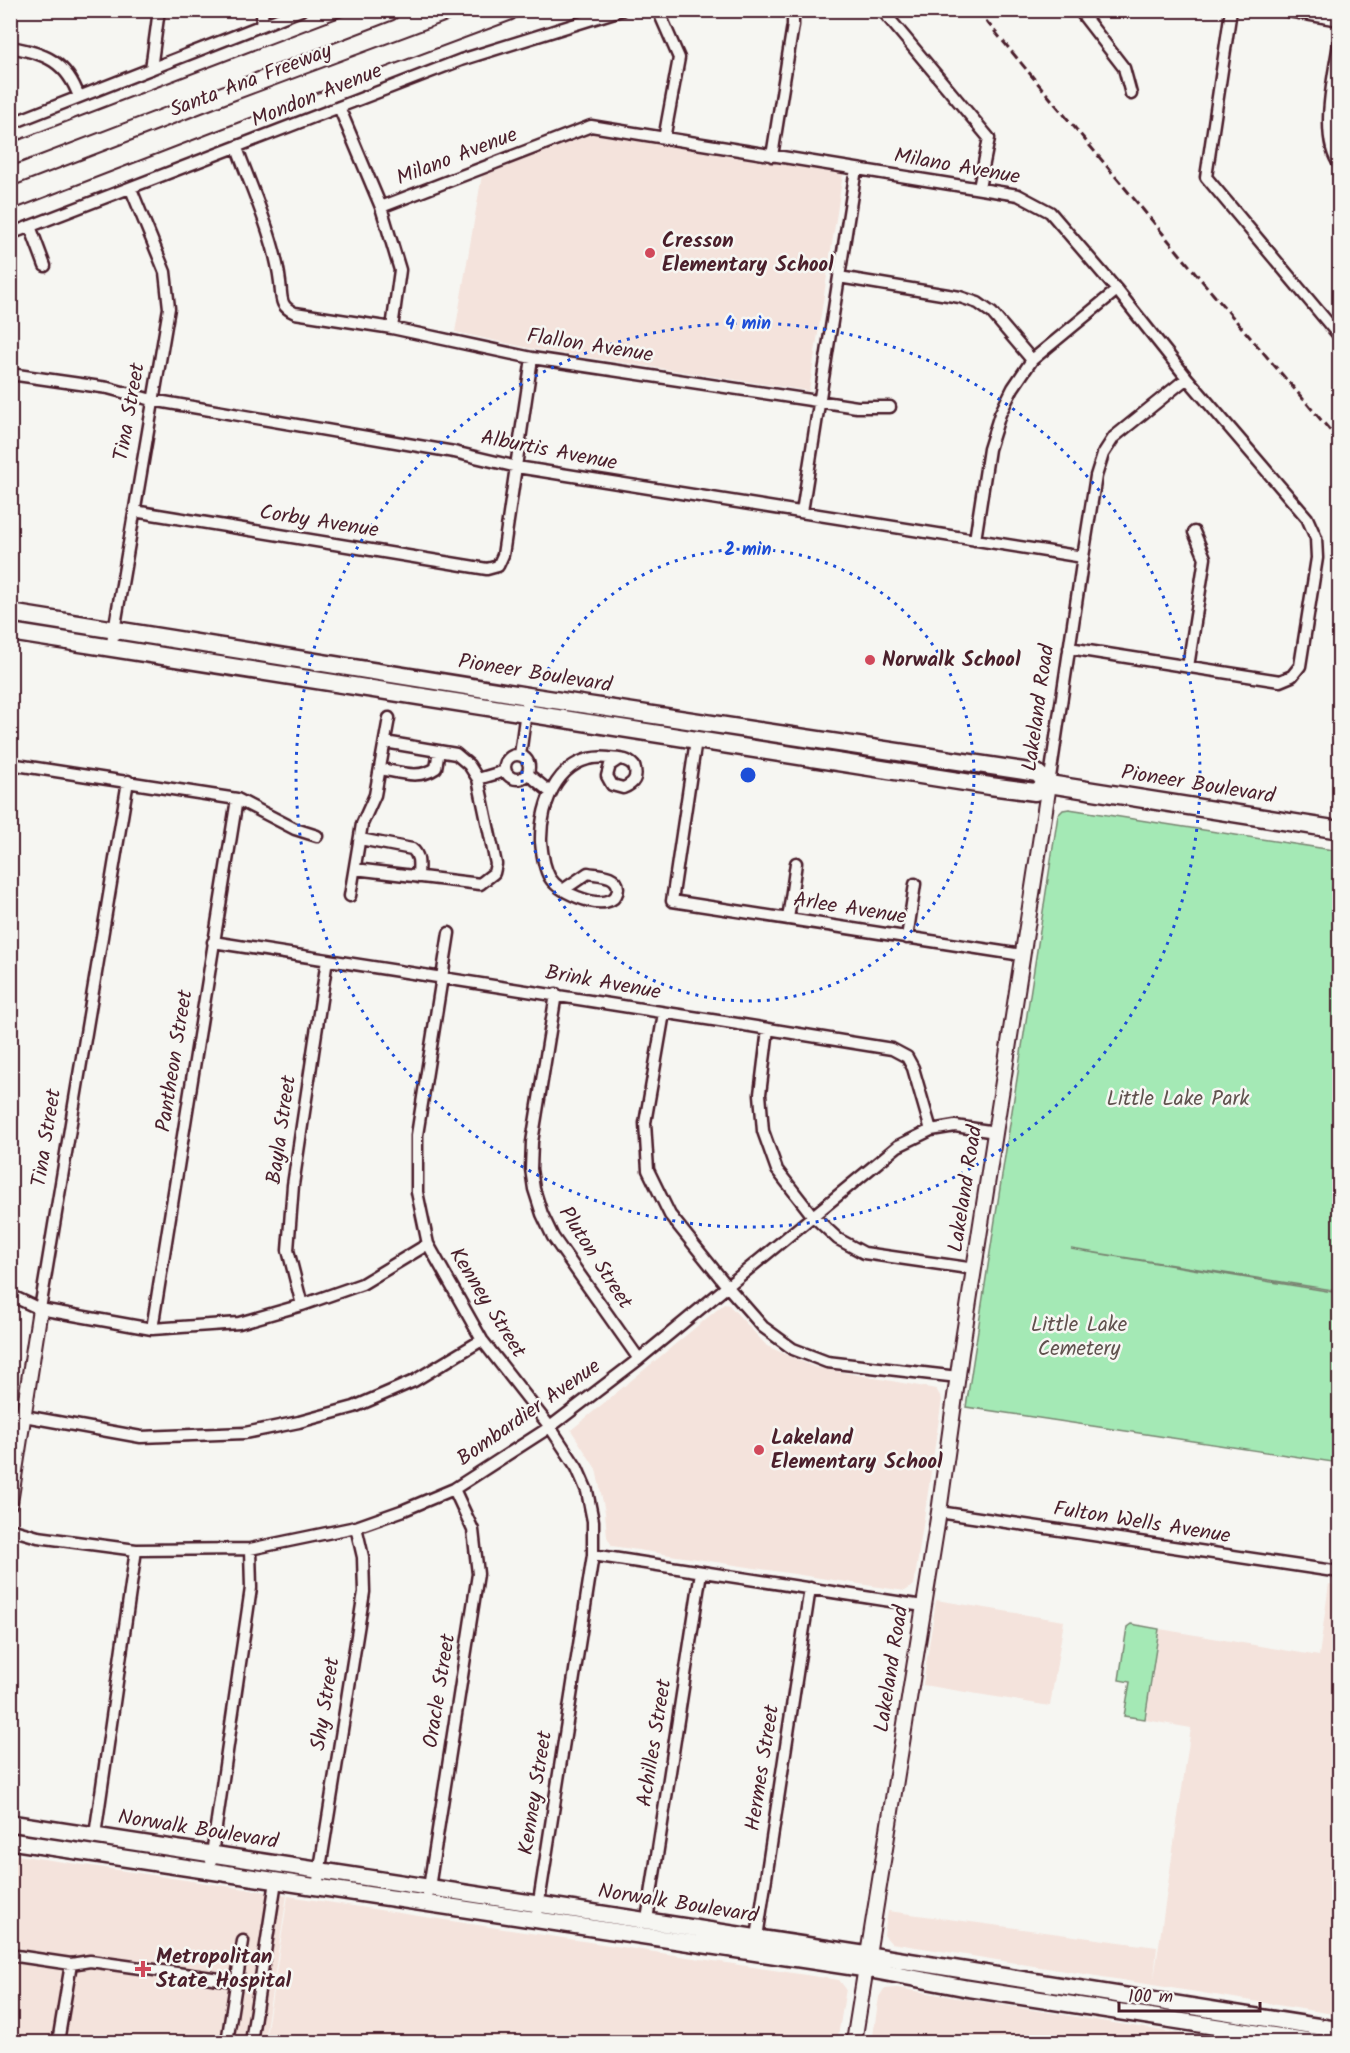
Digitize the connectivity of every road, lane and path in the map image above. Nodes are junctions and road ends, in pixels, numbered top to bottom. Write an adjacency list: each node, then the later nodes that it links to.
1 (159, 10): 17 (street)
2 (263, 10): 14 (street)
3 (301, 10): 14 (street)
4 (389, 10): 24 (highway, Santa Ana Freeway)
5 (508, 10): 30 (highway, Santa Ana Freeway)
6 (621, 10): 20 (street, Mondon Avenue)
7 (658, 10): 22 (street)
8 (794, 10): 25 (street)
9 (882, 10): 28 (street)
10 (1231, 10): 38 (street)
11 (1283, 10): 13 (street)
12 (1086, 13): 18 (street)
13 (1340, 20)
14 (261, 25): 17 (street)
15 (1340, 38): 26 (street)
16 (10, 47): 19 (street)
17 (151, 69): 19 (street)
18 (1131, 94)
19 (80, 97): 21 (street)
20 (339, 107): 23 (street, Mondon Avenue); 31 (street)
21 (10, 124)
22 (664, 139): 25 (street, Milano Avenue); 31 (street, Milano Avenue)
23 (237, 148): 29 (street, Mondon Avenue); 37 (street, Flallon Avenue)
24 (10, 155)
25 (772, 156): 27 (street, Milano Avenue)
26 (1340, 165)
27 (856, 169): 28 (street, Milano Avenue); 35 (street)
28 (979, 188): 36 (street, Milano Avenue)
29 (131, 189): 32 (street, Mondon Avenue); 43 (street, Tina Street)
30 (10, 199)
31 (381, 207): 37 (street)
32 (30, 226): 33 (street, Mondon Avenue); 34 (street)
33 (10, 234)
34 (45, 266)
35 (839, 277): 40 (street); 44 (street)
36 (1117, 290): 40 (street); 42 (street, Milano Avenue)
37 (392, 328): 39 (street, Flallon Avenue)
38 (1340, 337)
39 (532, 358): 44 (street, Flallon Avenue); 46 (street)
40 (1032, 360): 50 (street)
41 (10, 374): 43 (street, Alburtis Avenue)
42 (1187, 378): 51 (street, Lakeland Road); 57 (street, Milano Avenue)
43 (152, 400): 46 (street, Alburtis Avenue); 47 (street, Tina Street)
44 (820, 400): 45 (street, Flallon Avenue); 48 (street)
45 (890, 407)
46 (517, 468): 47 (street, Corby Avenue); 48 (street, Alburtis Avenue)
47 (134, 511): 53 (street, Tina Street)
48 (802, 512): 50 (street, Alburtis Avenue)
49 (1194, 532): 57 (street)
50 (975, 540): 51 (street, Alburtis Avenue)
51 (1083, 557): 55 (street, Lakeland Road)
52 (10, 613): 53 (main road, Pioneer Boulevard)
53 (114, 629): 56 (street, Tina Street); 58 (main road, Pioneer Boulevard)
54 (10, 632): 56 (main road, Pioneer Boulevard)
55 (1069, 648): 57 (street); 71 (street, Lakeland Road)
56 (111, 649): 58 (main road, Pioneer Boulevard)
57 (1188, 668)
58 (526, 704): 60 (main road, Pioneer Boulevard); 63 (street); 71 (main road, Pioneer Boulevard)
59 (389, 718): 61 (street)
60 (696, 740): 71 (main road, Pioneer Boulevard); 83 (street, Arlee Avenue)
61 (385, 742): 62 (street); 66 (street)
62 (439, 751): 66 (street); 69 (street)
63 (519, 755): 67 (street); 68 (street)
64 (619, 759): 72 (street)
65 (11, 765): 70 (street)
66 (380, 769): 76 (street)
67 (506, 771): 68 (street); 69 (street)
68 (528, 774): 72 (street)
69 (478, 778): 79 (street)
70 (128, 781): 73 (street); 101 (street, Tina Street)
71 (1049, 784): 74 (main road, Pioneer Boulevard); 87 (street, Lakeland Road)
72 (550, 792): 81 (street)
73 (237, 799): 75 (street); 86 (street, Pantheon Street)
74 (1340, 830)
75 (318, 836)
76 (360, 839): 78 (street); 79 (street)
77 (796, 863): 83 (street)
78 (355, 869): 79 (street); 82 (street)
79 (418, 877)
80 (915, 884): 85 (street)
81 (562, 890): 81 (street)
82 (350, 896)
83 (788, 918): 85 (street, Arlee Avenue)
84 (448, 933): 89 (street, Kenney Street)
85 (907, 938): 87 (street, Arlee Avenue)
86 (213, 942): 88 (street, Brink Avenue); 102 (street, Pantheon Street)
87 (1022, 955): 94 (street, Lakeland Road)
88 (327, 960): 89 (street, Brink Avenue); 100 (street, Bayla Street)
89 (441, 976): 90 (street, Brink Avenue); 96 (street, Kenney Street)
90 (556, 994): 91 (street, Brink Avenue); 104 (street, Pluton Street)
91 (664, 1013): 92 (street, Brink Avenue); 98 (street)
92 (768, 1029): 93 (street, Brink Avenue); 95 (street)
93 (931, 1130): 94 (street, Bombardier Avenue); 95 (street, Bombardier Avenue)
94 (996, 1132): 97 (street, Lakeland Road)
95 (812, 1215): 97 (street); 98 (street, Bombardier Avenue)
96 (428, 1244): 100 (street); 103 (street, Kenney Street)
97 (975, 1269): 105 (street, Lakeland Road)
98 (727, 1286): 104 (street, Bombardier Avenue); 105 (street)
99 (10, 1295): 101 (street)
100 (302, 1305): 102 (street)
101 (40, 1309): 102 (street); 106 (street, Tina Street)
102 (152, 1329)
103 (482, 1340): 106 (street); 107 (street, Kenney Street)
104 (639, 1359): 107 (street, Bombardier Avenue)
105 (958, 1377): 110 (street, Lakeland Road)
106 (17, 1413): 109 (street, Tina Street)
107 (550, 1427): 108 (street, Bombardier Avenue); 115 (street, Kenney Street)
108 (454, 1489): 111 (street, Bombardier Avenue); 128 (street, Oracle Street)
109 (10, 1503)
110 (939, 1512): 117 (street, Fulton Wells Avenue); 119 (street, Lakeland Road)
111 (356, 1527): 113 (street, Bombardier Avenue); 124 (street, Shy Street)
112 (10, 1528): 114 (street, Bombardier Avenue)
113 (250, 1549): 114 (street, Bombardier Avenue); 123 (street)
114 (136, 1550): 121 (street)
115 (593, 1555): 116 (street); 130 (street, Kenney Street)
116 (701, 1572): 118 (street); 131 (street, Achilles Street)
117 (1340, 1572)
118 (810, 1588): 119 (street); 133 (street, Hermes Street)
119 (923, 1606): 137 (street, Lakeland Road)
120 (12, 1823): 121 (main road, Norwalk Boulevard); 122 (street)
121 (95, 1835): 123 (main road, Norwalk Boulevard)
122 (10, 1840): 125 (main road, Norwalk Boulevard)
123 (212, 1854): 124 (main road, Norwalk Boulevard); 125 (street)
124 (320, 1870): 127 (street, Shy Street); 128 (main road, Norwalk Boulevard)
125 (209, 1871): 126 (main road, Norwalk Boulevard)
126 (276, 1881): 127 (main road, Norwalk Boulevard); 143 (street)
127 (317, 1887): 129 (main road, Norwalk Boulevard)
128 (429, 1887): 129 (street, Oracle Street); 130 (main road, Norwalk Boulevard)
129 (427, 1903): 132 (main road, Norwalk Boulevard)
130 (538, 1904): 131 (main road, Norwalk Boulevard); 132 (street, Kenney Street)
131 (647, 1920): 133 (main road, Norwalk Boulevard)
132 (536, 1921): 135 (main road, Norwalk Boulevard)
133 (757, 1937): 135 (street, Hermes Street); 137 (main road, Norwalk Boulevard)
134 (243, 1941): 139 (street)
135 (754, 1953): 137 (main road, Norwalk Boulevard)
136 (10, 1955): 138 (street)
137 (868, 1962): 140 (main road, Norwalk Boulevard); 144 (street, Lakeland Road); 145 (main road, Norwalk Boulevard)
138 (70, 1964): 139 (street); 141 (street)
139 (237, 1977): 142 (street)
140 (1340, 2030)
141 (58, 2043)
142 (227, 2043)
143 (251, 2043)
144 (854, 2043)
145 (1316, 2043)

